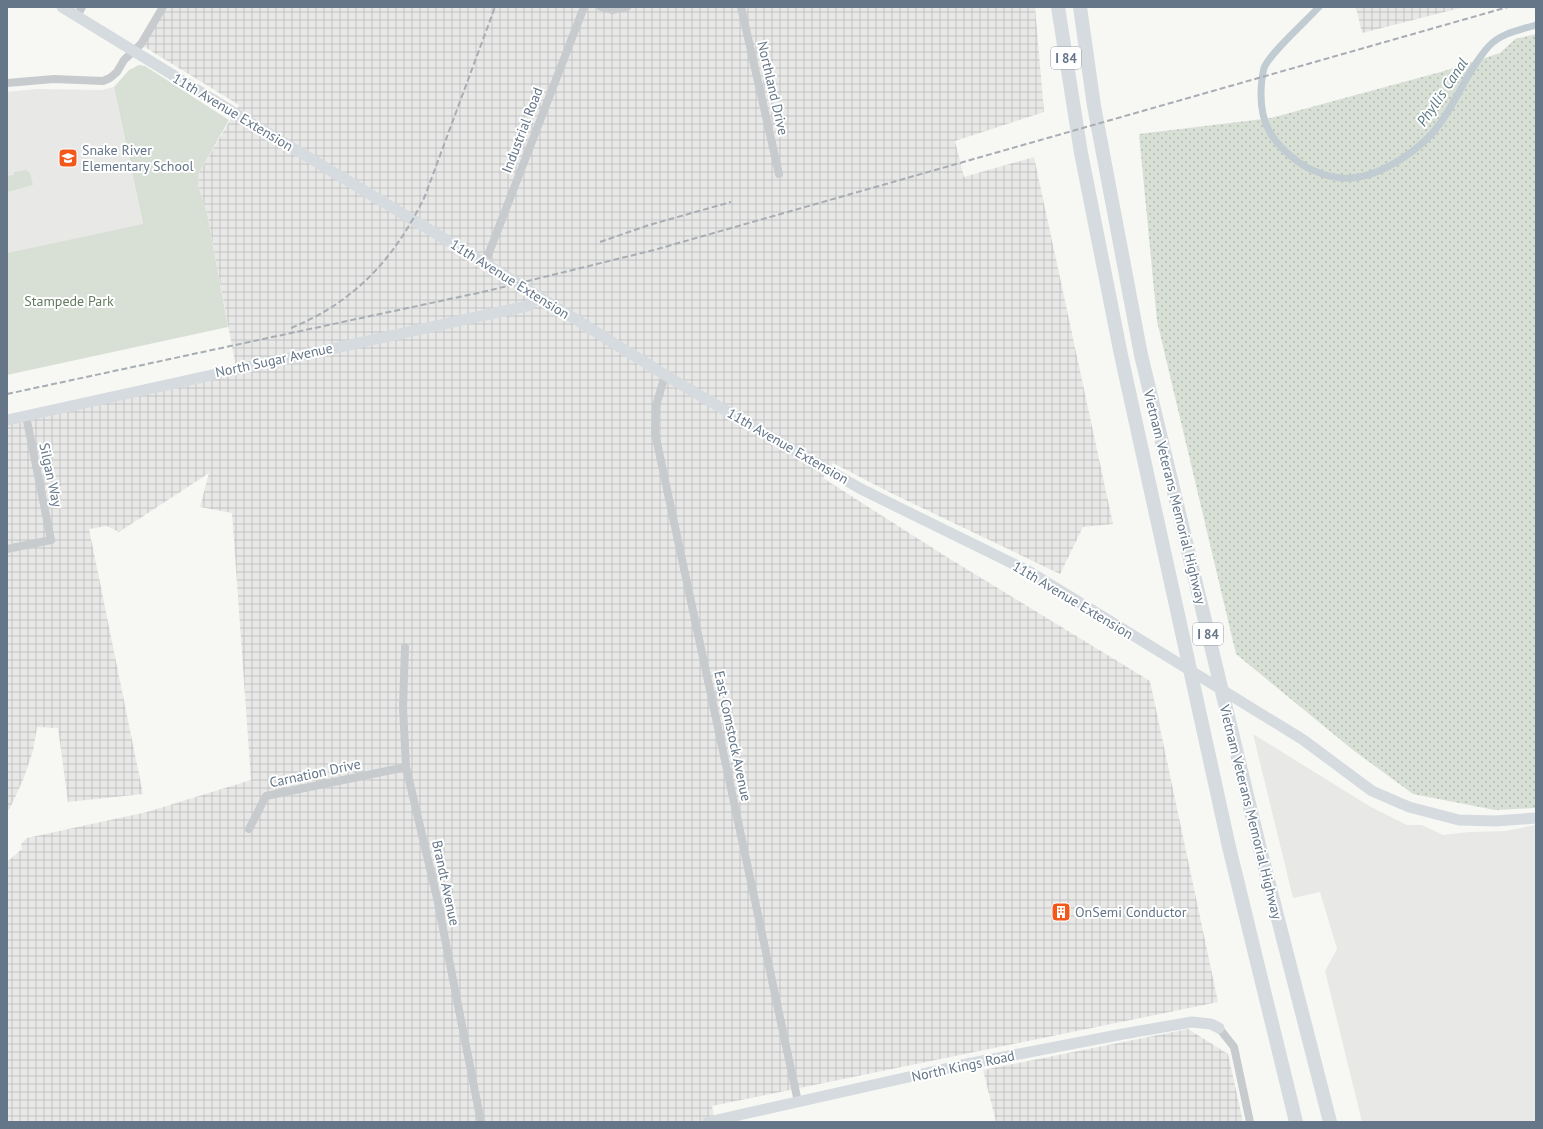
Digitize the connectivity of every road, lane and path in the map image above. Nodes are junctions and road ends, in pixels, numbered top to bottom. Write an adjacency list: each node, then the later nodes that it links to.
1 (62, 7): 9 (street, 11th Avenue Extension)
2 (163, 7): 10 (street)
3 (584, 7): 13 (street, Industrial Road)
4 (601, 7): 5 (street)
5 (627, 7)
6 (741, 7): 12 (street, Northland Drive)
7 (1058, 7): 28 (highway, Vietnam Veterans Memorial Highway / I 84)
8 (1080, 7): 29 (highway, Vietnam Veterans Memorial Highway / I 84)
9 (80, 12): 10 (street, 11th Avenue Extension)
10 (133, 51): 11 (street); 13 (street, 11th Avenue Extension)
11 (7, 83)
12 (779, 174)
13 (485, 263): 14 (street, 11th Avenue Extension)
14 (540, 297): 15 (street, 11th Avenue Extension); 16 (street, North Sugar Avenue)
15 (666, 375): 21 (street, 11th Avenue Extension); 24 (street, East Comstock Avenue)
16 (26, 416): 17 (street, North Sugar Avenue); 18 (street, Silgan Way)
17 (7, 420)
18 (7, 549)
19 (406, 647): 20 (street, Brandt Avenue)
20 (406, 767): 22 (street, Carnation Drive); 25 (street, Brandt Avenue)
21 (1536, 818)
22 (249, 829)
23 (1219, 1028): 24 (street, North Kings Road); 27 (street)
24 (798, 1102): 26 (street, North Kings Road)
25 (481, 1122)
26 (708, 1122)
27 (1250, 1122)
28 (1296, 1122)
29 (1330, 1122)

